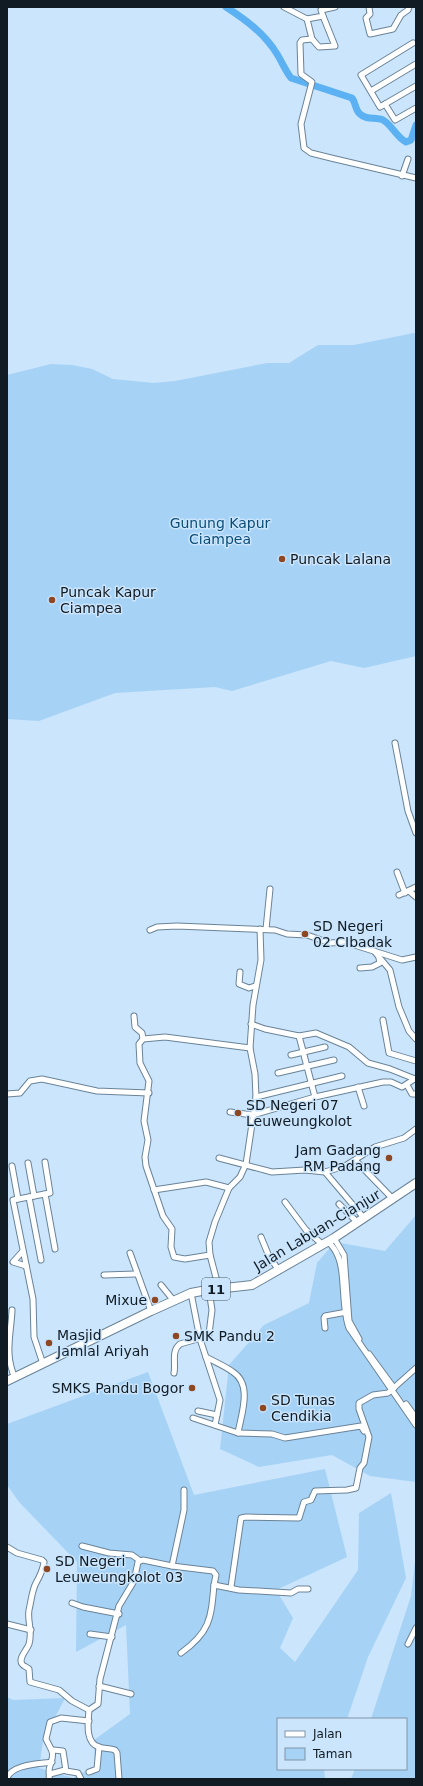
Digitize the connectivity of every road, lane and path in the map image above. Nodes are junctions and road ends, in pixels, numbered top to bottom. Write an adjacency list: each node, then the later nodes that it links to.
1 (284, 7): 6 (street)
2 (335, 7): 5 (street)
3 (369, 7): 4 (street)
4 (409, 7)
5 (323, 16): 6 (street); 7 (street)
6 (306, 19): 7 (street)
7 (312, 39): 15 (street)
8 (413, 43): 11 (street)
9 (416, 64): 11 (street)
10 (416, 86): 12 (street)
11 (371, 91): 12 (street)
12 (385, 104): 13 (street)
13 (416, 108)
14 (408, 159): 15 (street)
15 (402, 176): 16 (street)
16 (416, 178)
17 (395, 743): 18 (street)
18 (416, 833)
19 (397, 872): 22 (street)
20 (416, 887): 22 (street)
21 (270, 889): 26 (street)
22 (407, 892): 23 (street); 24 (street)
23 (399, 895)
24 (416, 897)
25 (260, 929): 26 (street); 27 (street); 33 (street)
26 (266, 929): 28 (street)
27 (150, 930)
28 (373, 950): 29 (street); 30 (street)
29 (379, 958): 31 (street); 39 (street)
30 (416, 958)
31 (360, 968)
32 (240, 972): 33 (street)
33 (255, 986): 36 (street)
34 (134, 1016): 38 (street)
35 (383, 1020): 45 (street)
36 (251, 1024): 37 (street); 41 (street)
37 (299, 1036): 42 (street); 49 (street)
38 (143, 1039): 41 (street); 53 (street)
39 (416, 1039)
40 (325, 1047): 42 (street)
41 (250, 1048): 56 (street)
42 (303, 1052): 43 (street); 46 (street)
43 (292, 1055)
44 (334, 1060): 46 (street)
45 (416, 1061)
46 (307, 1066): 47 (street); 50 (street)
47 (278, 1073)
48 (342, 1076): 50 (street)
49 (415, 1079): 51 (street)
50 (312, 1084): 56 (street); 57 (street)
51 (407, 1084): 52 (street); 55 (street)
52 (358, 1087): 57 (street); 58 (street)
53 (149, 1093): 54 (street); 71 (street)
54 (7, 1094)
55 (416, 1094)
56 (256, 1097): 60 (street)
57 (315, 1097): 60 (street)
58 (364, 1106)
59 (230, 1112): 60 (street)
60 (253, 1115): 66 (street)
61 (416, 1129): 63 (street)
62 (219, 1158): 66 (street)
63 (356, 1161): 68 (street); 75 (street)
64 (45, 1162): 72 (street)
65 (28, 1163): 73 (street)
66 (246, 1164): 68 (street); 70 (street)
67 (12, 1166): 74 (street)
68 (325, 1172): 78 (street)
69 (416, 1183): 75 (highway, Jalan Labuan-Cianjur / 11)
70 (229, 1188): 71 (street); 84 (street)
71 (154, 1190): 84 (street)
72 (45, 1194): 73 (street); 81 (street)
73 (32, 1197): 74 (street); 85 (street)
74 (18, 1199): 82 (street)
75 (393, 1199): 78 (highway, Jalan Labuan-Cianjur / 11)
76 (285, 1202): 80 (street)
77 (339, 1204): 78 (street)
78 (361, 1220): 80 (highway, Jalan Labuan-Cianjur / 11)
79 (261, 1237): 87 (street)
80 (328, 1241): 87 (highway, Jalan Labuan-Cianjur / 11); 97 (street)
81 (55, 1249)
82 (23, 1251): 86 (street); 86 (street)
83 (130, 1253): 88 (street)
84 (210, 1255): 91 (street)
85 (41, 1260)
86 (26, 1266): 101 (street)
87 (279, 1271): 91 (highway, Jalan Labuan-Cianjur / 11)
88 (136, 1274): 89 (street); 96 (street)
89 (104, 1275)
90 (160, 1285): 94 (street)
91 (219, 1288): 92 (highway, Jalan Labuan-Cianjur / 11)
92 (209, 1290): 93 (highway, Jalan Labuan-Cianjur / 11); 99 (street)
93 (191, 1293): 94 (highway, Jalan Labuan-Cianjur / 11); 99 (street)
94 (174, 1301): 96 (highway, Jalan Labuan-Cianjur / 11)
95 (12, 1310): 104 (street)
96 (151, 1311): 101 (highway, Jalan Labuan-Cianjur / 11)
97 (347, 1312): 98 (street); 105 (street)
98 (325, 1328)
99 (200, 1339): 100 (street); 103 (street)
100 (206, 1358): 107 (street); 112 (street)
101 (43, 1364): 104 (highway, Jalan Labuan-Cianjur / 11)
102 (416, 1368): 105 (street)
103 (174, 1373)
104 (11, 1379)
105 (393, 1389): 109 (street); 109 (street); 120 (street)
106 (198, 1411): 107 (street)
107 (217, 1415): 110 (street)
108 (193, 1418): 110 (street)
109 (414, 1419): 111 (street)
110 (215, 1425): 112 (street)
111 (416, 1425)
112 (238, 1433): 113 (street)
113 (366, 1438)
114 (184, 1490): 118 (street)
115 (7, 1546): 126 (street)
116 (82, 1546): 117 (street)
117 (139, 1560): 118 (street); 123 (street)
118 (172, 1566): 119 (street)
119 (214, 1585): 120 (street); 130 (street)
120 (231, 1587): 121 (street)
121 (308, 1589)
122 (72, 1603): 123 (street)
123 (119, 1614): 128 (street)
124 (7, 1624): 126 (street)
125 (416, 1628): 129 (street)
126 (31, 1630): 133 (street)
127 (90, 1634): 128 (street)
128 (112, 1637): 131 (street)
129 (408, 1644)
130 (181, 1653)
131 (99, 1686): 132 (street); 133 (street)
132 (131, 1694)
133 (89, 1710): 134 (street)
134 (89, 1721): 135 (street); 136 (street)
135 (99, 1748): 139 (street); 143 (street)
136 (53, 1750): 137 (street); 138 (street)
137 (52, 1762): 140 (street); 141 (street)
138 (65, 1770): 140 (street); 142 (street)
139 (89, 1772)
140 (50, 1776)
141 (7, 1778)
142 (81, 1779)
143 (119, 1779)

